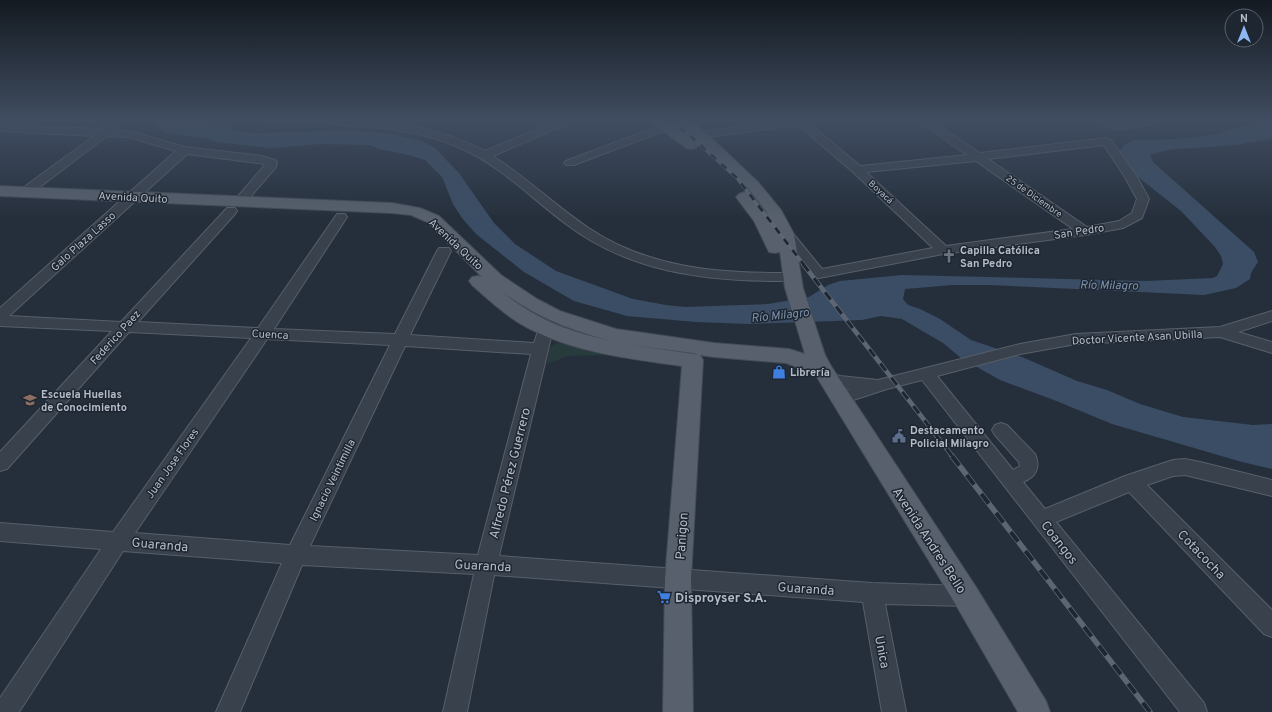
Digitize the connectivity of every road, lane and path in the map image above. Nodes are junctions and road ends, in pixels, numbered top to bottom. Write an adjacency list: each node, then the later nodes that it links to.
1 (77, 153): 18 (street)
2 (180, 153): 20 (street, Galo Plaza Lasso)
3 (212, 153): 21 (street, Federico Paez)
4 (482, 153): 13 (street)
5 (489, 153): 13 (street)
6 (592, 153): 15 (street)
7 (700, 153): 27 (main road)
8 (719, 153): 24 (main road)
9 (839, 153): 16 (street, Boyacá)
10 (973, 153): 14 (street, 25 de Diciembre)
11 (1007, 153): 14 (street)
12 (1116, 153): 23 (street, San Pedro)
13 (486, 155): 27 (street)
14 (979, 157): 16 (street); 23 (street, 25 de Diciembre)
15 (570, 163)
16 (857, 170): 25 (street, Boyacá)
17 (0, 192): 18 (main road, Avenida Quito)
18 (24, 193): 20 (main road, Avenida Quito)
19 (0, 200): 20 (main road, Avenida Quito)
20 (128, 201): 21 (main road, Avenida Quito); 28 (street, Galo Plaza Lasso)
21 (236, 206): 22 (main road, Avenida Quito); 31 (street, Federico Paez); 39 (main road, Avenida Quito)
22 (341, 216): 26 (main road, Avenida Quito); 34 (street, Juan Jose Flores)
23 (1085, 231): 25 (street, San Pedro)
24 (786, 234): 25 (street, San Pedro); 27 (main road)
25 (944, 250)
26 (444, 251): 32 (main road, Avenida Quito); 35 (street, Ignacio Veintimilla)
27 (787, 285): 36 (main road)
28 (0, 316)
29 (1272, 316): 33 (street, Doctor Vicente Asan Ubilla)
30 (0, 321): 31 (street, Cuenca)
31 (124, 328): 34 (street, Cuenca); 44 (street, Federico Paez)
32 (545, 329): 38 (street, Alfredo Pérez Guerrero); 39 (main road, Avenida Quito)
33 (1221, 332): 37 (street); 40 (street, Doctor Vicente Asan Ubilla)
34 (262, 333): 35 (street, Cuenca); 50 (street, Juan Jose Flores)
35 (400, 340): 38 (street, Cuenca); 51 (street, Ignacio Veintimilla)
36 (802, 348): 39 (main road, Avenida Quito); 41 (main road, Avenida Quito)
37 (1272, 348)
38 (539, 349): 52 (street, Alfredo Pérez Guerrero)
39 (703, 355): 53 (main road, Panigon)
40 (925, 373): 42 (street, Doctor Vicente Asan Ubilla); 45 (street, Coangos)
41 (830, 382): 42 (street, Doctor Vicente Asan Ubilla); 42 (street, Doctor Vicente Asan Ubilla); 55 (main road, Avenida Andres Bello)
42 (884, 384)
43 (1001, 430): 45 (street)
44 (0, 464)
45 (1009, 479): 48 (street, Coangos)
46 (1132, 482): 47 (street); 48 (street); 56 (street, Cotacocha)
47 (1272, 488)
48 (1042, 519): 63 (street, Coangos)
49 (0, 532): 50 (street, Guaranda)
50 (118, 541): 51 (street, Guaranda); 57 (street, Juan Jose Flores)
51 (296, 555): 52 (street, Guaranda); 58 (street, Ignacio Veintimilla)
52 (486, 565): 53 (street, Guaranda); 59 (street, Alfredo Pérez Guerrero)
53 (678, 578): 54 (street, Guaranda); 60 (main road, Panigon)
54 (872, 593): 55 (street, Guaranda); 61 (street, Unica)
55 (966, 596): 62 (main road, Avenida Andres Bello)
56 (1272, 626)
57 (5, 712)
58 (228, 712)
59 (455, 712)
60 (678, 712)
61 (894, 712)
62 (1035, 712)
63 (1195, 712)

